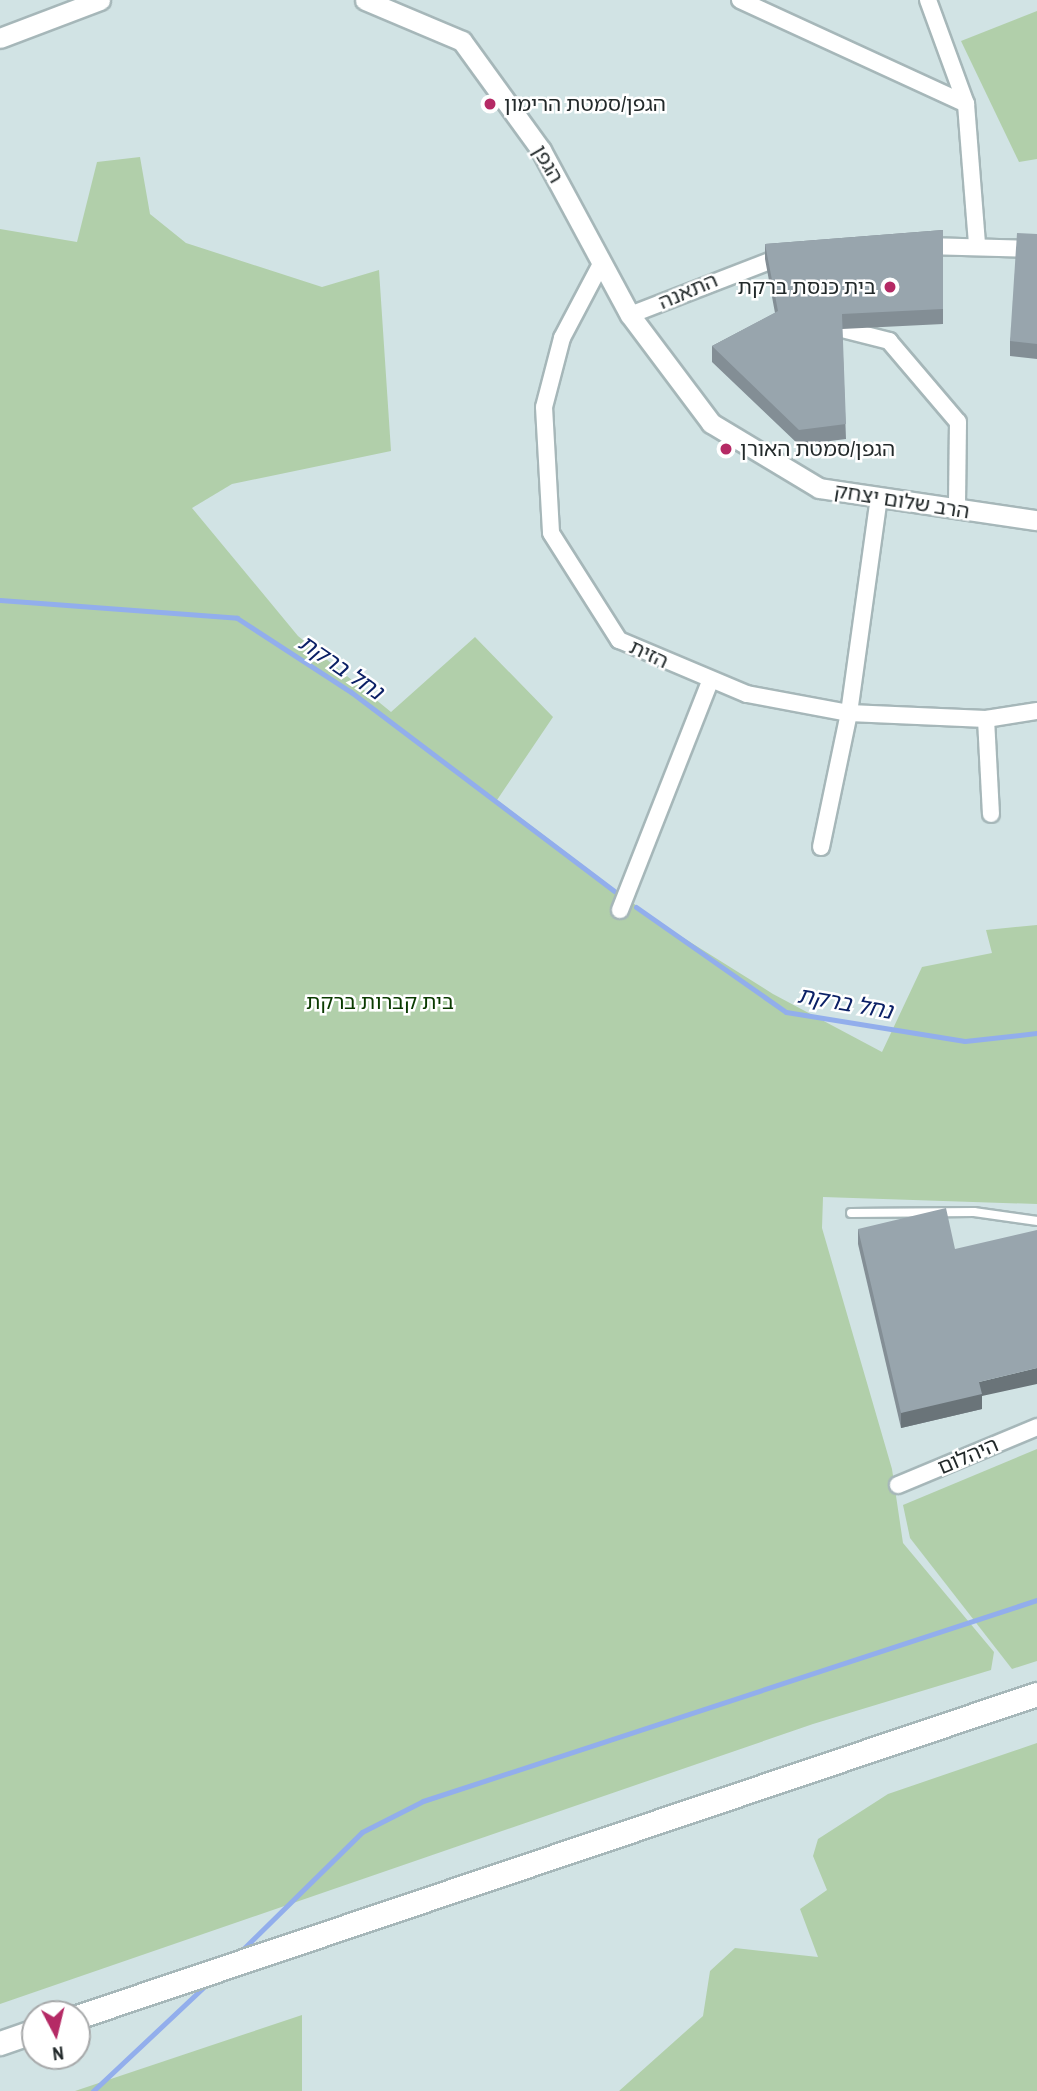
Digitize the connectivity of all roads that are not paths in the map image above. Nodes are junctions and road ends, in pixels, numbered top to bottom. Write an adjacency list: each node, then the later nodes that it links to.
1 (100, 0): 5 (street)
2 (365, 0): 11 (street, הגפן)
3 (740, 0): 6 (street)
4 (928, 0): 6 (street)
5 (0, 38)
6 (965, 104): 7 (street)
7 (977, 244): 8 (street); 9 (street)
8 (901, 247)
9 (1037, 249)
10 (804, 253): 13 (street, התאנה)
11 (601, 264): 13 (street, הגפן); 17 (street, הזית)
12 (836, 288): 15 (street)
13 (629, 315): 14 (street, הרב שלום יצחק)
14 (878, 498): 15 (street, הרב שלום יצחק); 19 (street)
15 (957, 510): 16 (street, הרב שלום יצחק)
16 (1037, 520)
17 (710, 682): 19 (street, הזית); 23 (street)
18 (1037, 711): 20 (street, הזית)
19 (849, 713): 20 (street, הזית); 22 (street)
20 (986, 719): 21 (street)
21 (991, 814)
22 (821, 847)
23 (620, 911)
24 (851, 1213): 25 (lane)
25 (1037, 1222)
26 (1037, 1427): 27 (street, היהלום)
27 (898, 1486)
28 (1037, 1694): 29 (main road)
29 (91, 2012)
30 (21, 2036): 31 (main road)
31 (0, 2043)

